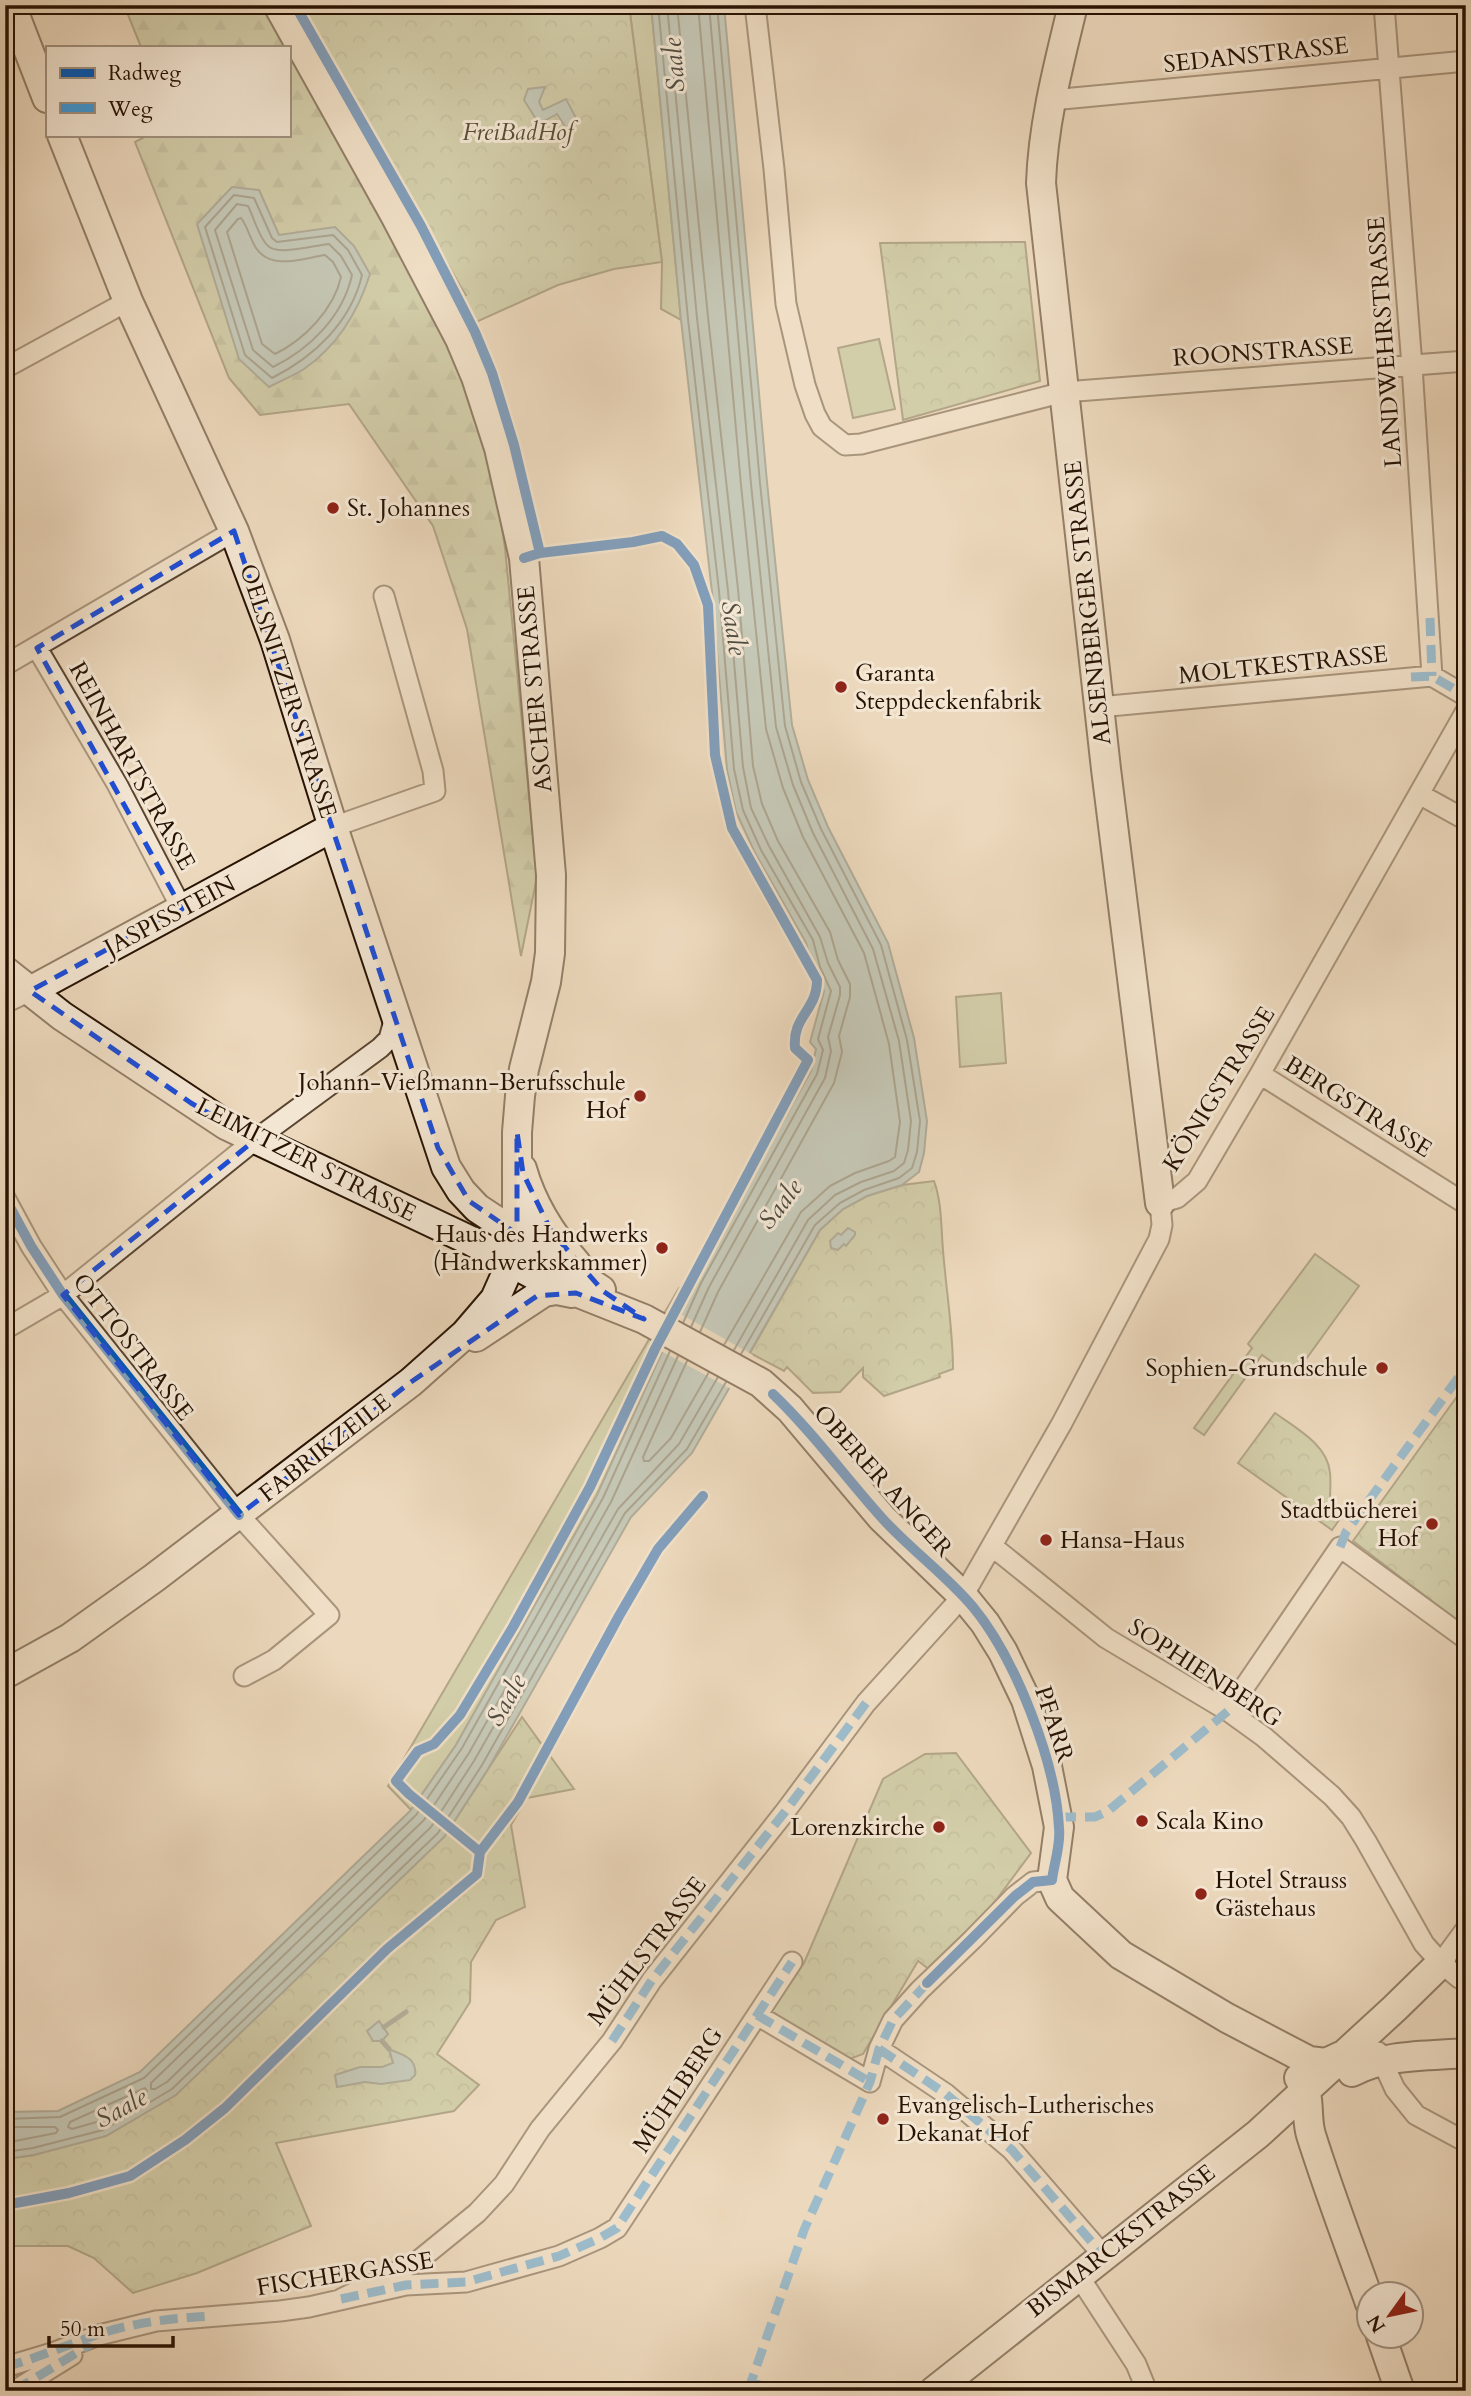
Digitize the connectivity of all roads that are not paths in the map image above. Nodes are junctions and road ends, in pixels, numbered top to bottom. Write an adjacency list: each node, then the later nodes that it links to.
1 (11, 5): 8 (main road)
2 (278, 5): 32 (main road, ASCHER STRASSE)
3 (755, 5): 15 (street, ROONSTRASSE)
4 (1073, 5): 9 (main road, ALSENBERGER STRASSE)
5 (1384, 5): 7 (street, LANDWEHRSTRASSE)
6 (1466, 61): 7 (street, SEDANSTRASSE)
7 (1389, 67): 9 (street, SEDANSTRASSE); 13 (street, LANDWEHRSTRASSE)
8 (46, 94)
9 (1052, 100): 15 (main road, ALSENBERGER STRASSE)
10 (62, 136): 11 (main road, OELSNITZER STRASSE)
11 (128, 301): 14 (street); 16 (main road, OELSNITZER STRASSE)
12 (1466, 360): 13 (street, ROONSTRASSE)
13 (1412, 366): 15 (street, ROONSTRASSE); 20 (street, LANDWEHRSTRASSE)
14 (5, 368)
15 (1064, 392): 22 (main road, ALSENBERGER STRASSE)
16 (234, 530): 18 (street); 26 (main road, OELSNITZER STRASSE)
17 (384, 596): 26 (street)
18 (37, 648): 19 (street); 27 (street, REINHARTSTRASSE)
19 (5, 665)
20 (1432, 676): 21 (street); 22 (street, MOLTKESTRASSE)
21 (1466, 696)
22 (1099, 707): 35 (main road, ALSENBERGER STRASSE)
23 (1466, 711): 24 (street, KÖNIGSTRASSE)
24 (1419, 794): 25 (street); 31 (street, KÖNIGSTRASSE)
25 (1466, 820)
26 (333, 827): 27 (main road, JASPISSTEIN); 30 (main road, OELSNITZER STRASSE)
27 (182, 909): 29 (main road, JASPISSTEIN)
28 (5, 971): 29 (main road, LEIMITZER STRASSE)
29 (18, 997): 33 (main road, LEIMITZER STRASSE)
30 (395, 1017): 33 (street); 37 (main road, OELSNITZER STRASSE)
31 (1260, 1074): 35 (street, KÖNIGSTRASSE); 36 (street, BERGSTRASSE)
32 (517, 1132): 37 (main road, ASCHER STRASSE); 39 (main road, ASCHER STRASSE)
33 (255, 1140): 38 (main road, LEIMITZER STRASSE); 40 (street)
34 (5, 1198): 40 (street, OTTOSTRASSE)
35 (1160, 1203): 44 (street, KÖNIGSTRASSE)
36 (1466, 1204)
37 (517, 1234): 38 (main road, FABRIKZEILE); 39 (main road, OELSNITZER STRASSE)
38 (511, 1263): 39 (main road, LEIMITZER STRASSE); 42 (main road, FABRIKZEILE)
39 (589, 1292): 42 (main road); 45 (main road, OBERER ANGER)
40 (63, 1295): 41 (street); 43 (street, OTTOSTRASSE)
41 (5, 1329)
42 (411, 1382): 43 (main road, FABRIKZEILE)
43 (239, 1515): 47 (main road, FABRIKZEILE); 48 (street, OTTOSTRASSE)
44 (992, 1546): 45 (street, KÖNIGSTRASSE); 49 (street, SOPHIENBERG)
45 (963, 1596): 50 (main road, PFARR); 70 (street, MÜHLSTRASSE)
46 (1466, 1639): 49 (street)
47 (5, 1674)
48 (244, 1676)
49 (1228, 1711): 53 (street, SOPHIENBERG)
50 (1052, 1880): 56 (main road); 58 (street)
51 (1466, 1929): 53 (street)
52 (792, 1962): 55 (street, MÜHLBERG)
53 (1441, 1963): 54 (street, SOPHIENBERG); 57 (main road)
54 (1466, 1979)
55 (757, 2015): 58 (street); 66 (street, MÜHLBERG)
56 (1227, 2018): 60 (main road); 62 (main road)
57 (1379, 2043): 59 (main road); 61 (main road); 61 (main road); 64 (street)
58 (879, 2049): 67 (street)
59 (1466, 2053)
60 (1300, 2058): 61 (main road); 62 (main road)
61 (1347, 2064): 62 (main road, BISMARCKSTRASSE)
62 (1307, 2095): 63 (main road, BISMARCKSTRASSE); 65 (main road)
63 (1258, 2134): 65 (main road); 67 (main road, BISMARCKSTRASSE)
64 (1466, 2143)
65 (1318, 2151): 69 (main road)
66 (600, 2238): 70 (street, FISCHERGASSE)
67 (1103, 2255): 68 (main road, BISMARCKSTRASSE)
68 (1077, 2275): 75 (main road, BISMARCKSTRASSE); 76 (street)
69 (1362, 2280)
70 (341, 2299): 71 (street, FISCHERGASSE)
71 (132, 2326): 73 (street, FISCHERGASSE); 74 (street, FISCHERGASSE)
72 (1386, 2350): 77 (main road)
73 (5, 2367)
74 (13, 2391)
75 (933, 2391)
76 (1147, 2391)
77 (1399, 2391)

